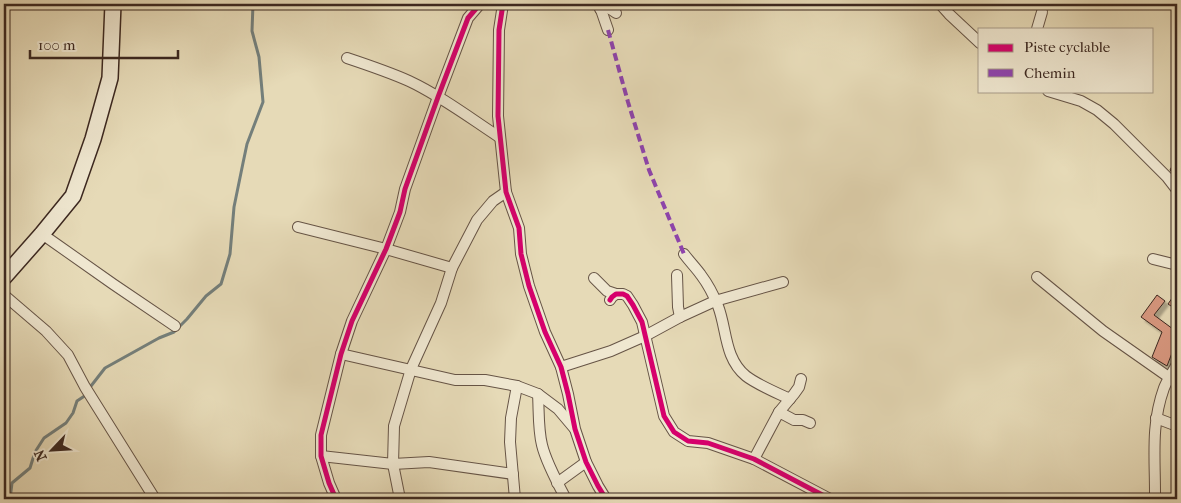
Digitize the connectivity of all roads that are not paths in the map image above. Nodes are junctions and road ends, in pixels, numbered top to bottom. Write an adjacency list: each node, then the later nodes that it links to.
1 (113, 4): 18 (street)
2 (480, 4): 13 (street)
3 (502, 4): 14 (street)
4 (940, 4): 10 (street)
5 (600, 6): 7 (street); 9 (street)
6 (1042, 12): 8 (street)
7 (616, 13)
8 (1037, 28)
9 (608, 30)
10 (978, 40)
11 (347, 58): 13 (street)
12 (1051, 92): 15 (street)
13 (438, 97): 14 (street); 19 (street)
14 (499, 137): 16 (street)
15 (1177, 190)
16 (506, 192): 23 (street); 35 (street)
17 (298, 227): 19 (street)
18 (42, 234): 26 (street); 32 (street)
19 (386, 249): 23 (street); 34 (street)
20 (684, 254): 30 (street)
21 (1153, 259): 22 (street)
22 (1177, 265)
23 (452, 268): 36 (street)
24 (677, 275): 31 (street)
25 (1037, 276): 37 (street)
26 (4, 278)
27 (594, 278): 33 (street)
28 (783, 282): 30 (street)
29 (4, 295): 53 (street)
30 (715, 301): 31 (street); 41 (street)
31 (680, 317): 33 (street)
32 (175, 326)
33 (645, 336): 35 (street); 48 (street)
34 (341, 354): 36 (street); 47 (street)
35 (561, 367): 46 (street)
36 (411, 369): 39 (street); 50 (street)
37 (1174, 373): 43 (street)
38 (801, 379): 41 (street)
39 (518, 386): 40 (street); 51 (street)
40 (538, 394): 46 (street); 52 (street)
41 (790, 399): 42 (street)
42 (779, 412): 44 (street); 48 (street)
43 (1156, 418): 45 (street); 60 (street)
44 (810, 423)
45 (1177, 426)
46 (575, 429): 49 (street)
47 (322, 456): 50 (street); 54 (street)
48 (754, 459): 59 (street)
49 (586, 462): 52 (street); 58 (street)
50 (393, 464): 51 (street); 55 (street)
51 (513, 474): 56 (street)
52 (557, 483): 57 (street)
53 (155, 499)
54 (336, 499)
55 (400, 499)
56 (515, 499)
57 (566, 499)
58 (606, 499)
59 (830, 499)
60 (1156, 499)

